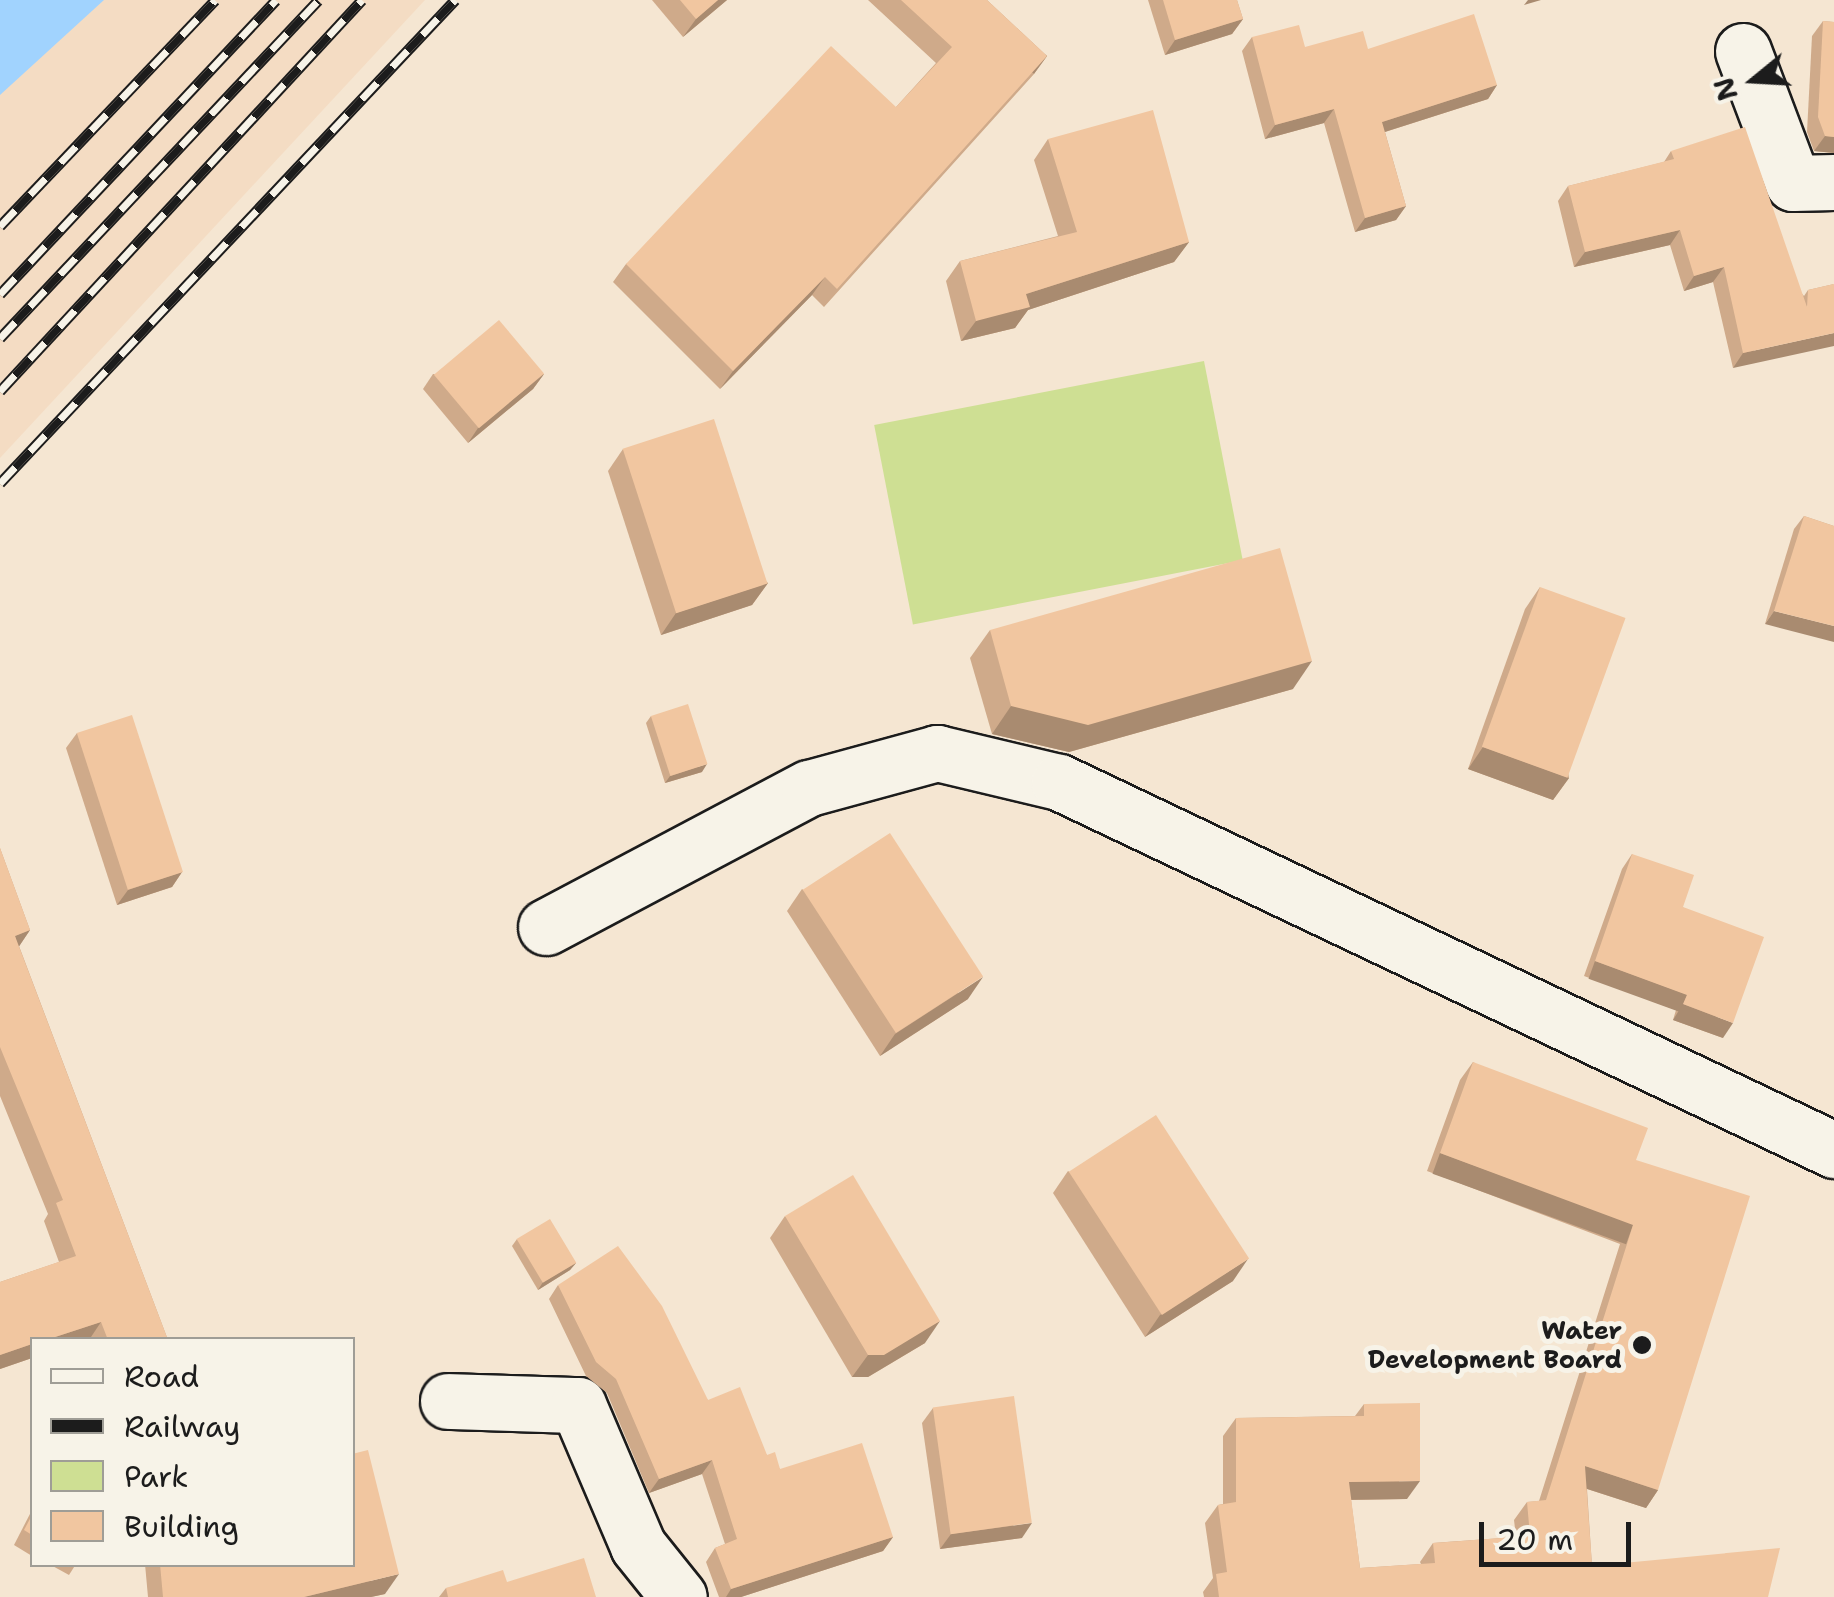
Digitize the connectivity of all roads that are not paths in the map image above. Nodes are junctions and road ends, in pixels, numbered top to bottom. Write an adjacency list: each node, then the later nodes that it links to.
1 (1743, 51): 2 (street)
2 (1834, 182)
3 (546, 927): 4 (street)
4 (1834, 1150)
5 (448, 1401): 6 (street)
6 (679, 1597)

